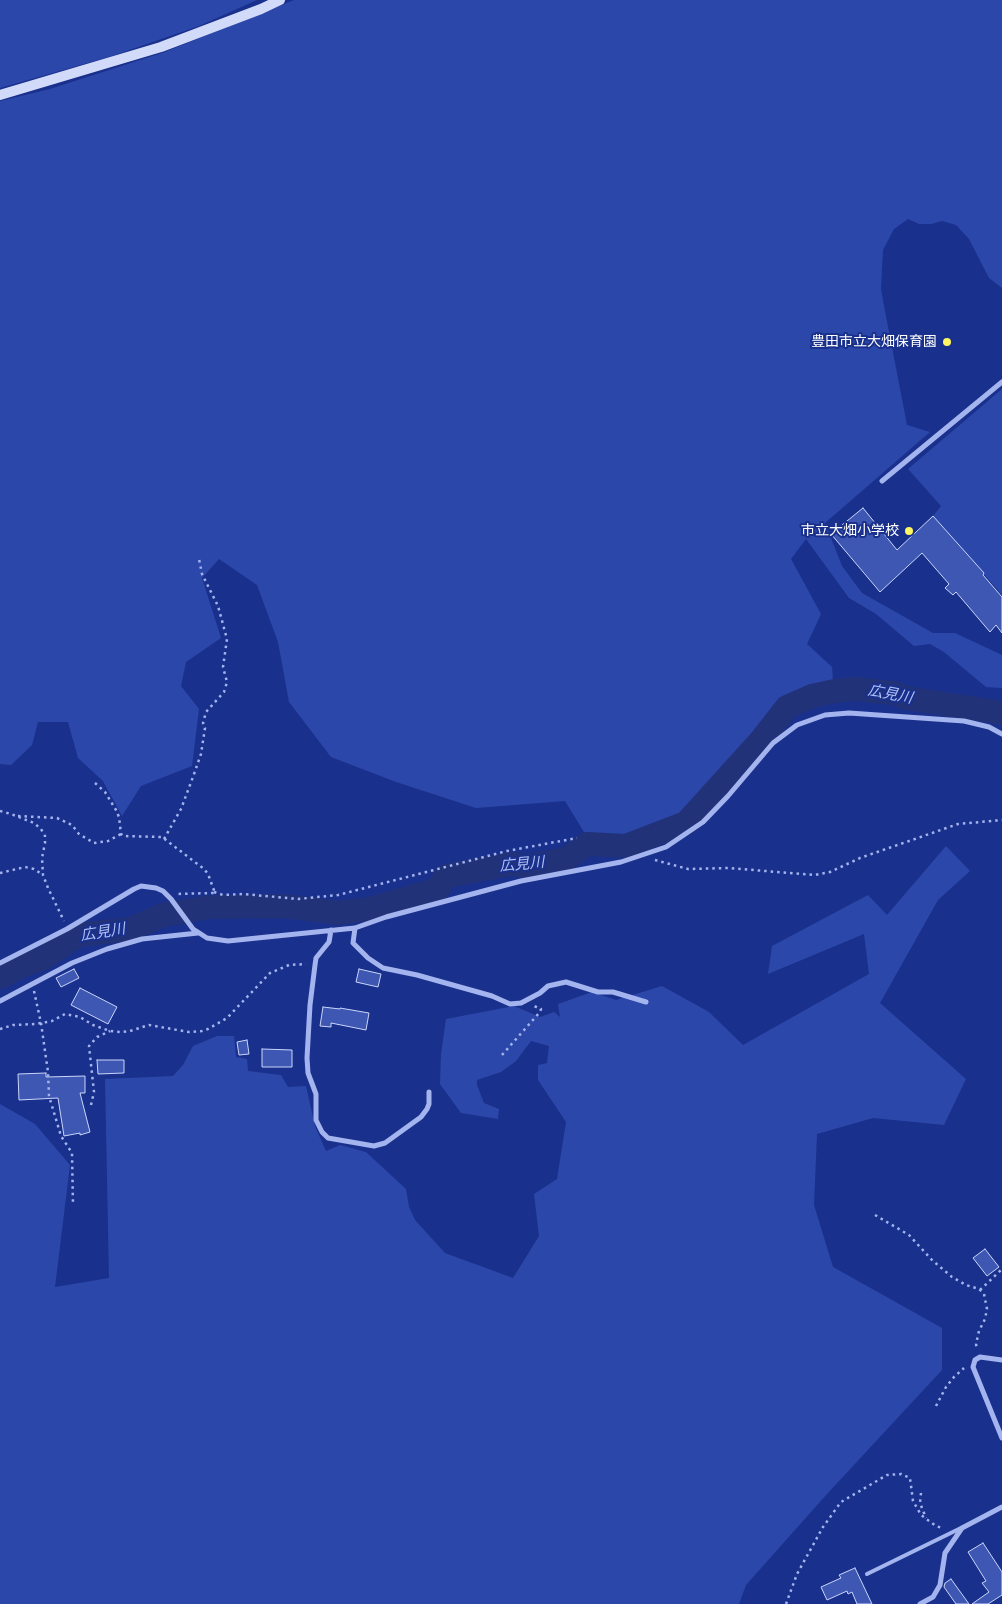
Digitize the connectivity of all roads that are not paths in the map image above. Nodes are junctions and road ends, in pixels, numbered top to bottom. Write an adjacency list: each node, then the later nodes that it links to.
1 (280, 0): 2 (street)
2 (0, 95)
3 (1002, 382): 4 (street)
4 (882, 481)
5 (1002, 734): 6 (street)
6 (354, 928): 7 (street); 11 (street)
7 (331, 930): 8 (street); 12 (street)
8 (196, 931): 9 (street); 10 (street)
9 (0, 963)
10 (0, 1001)
11 (646, 1002)
12 (429, 1092)
13 (1002, 1360): 14 (street)
14 (1002, 1438)
15 (1002, 1507): 16 (street)
16 (962, 1528): 17 (lane); 18 (street)
17 (867, 1574)
18 (920, 1604)

